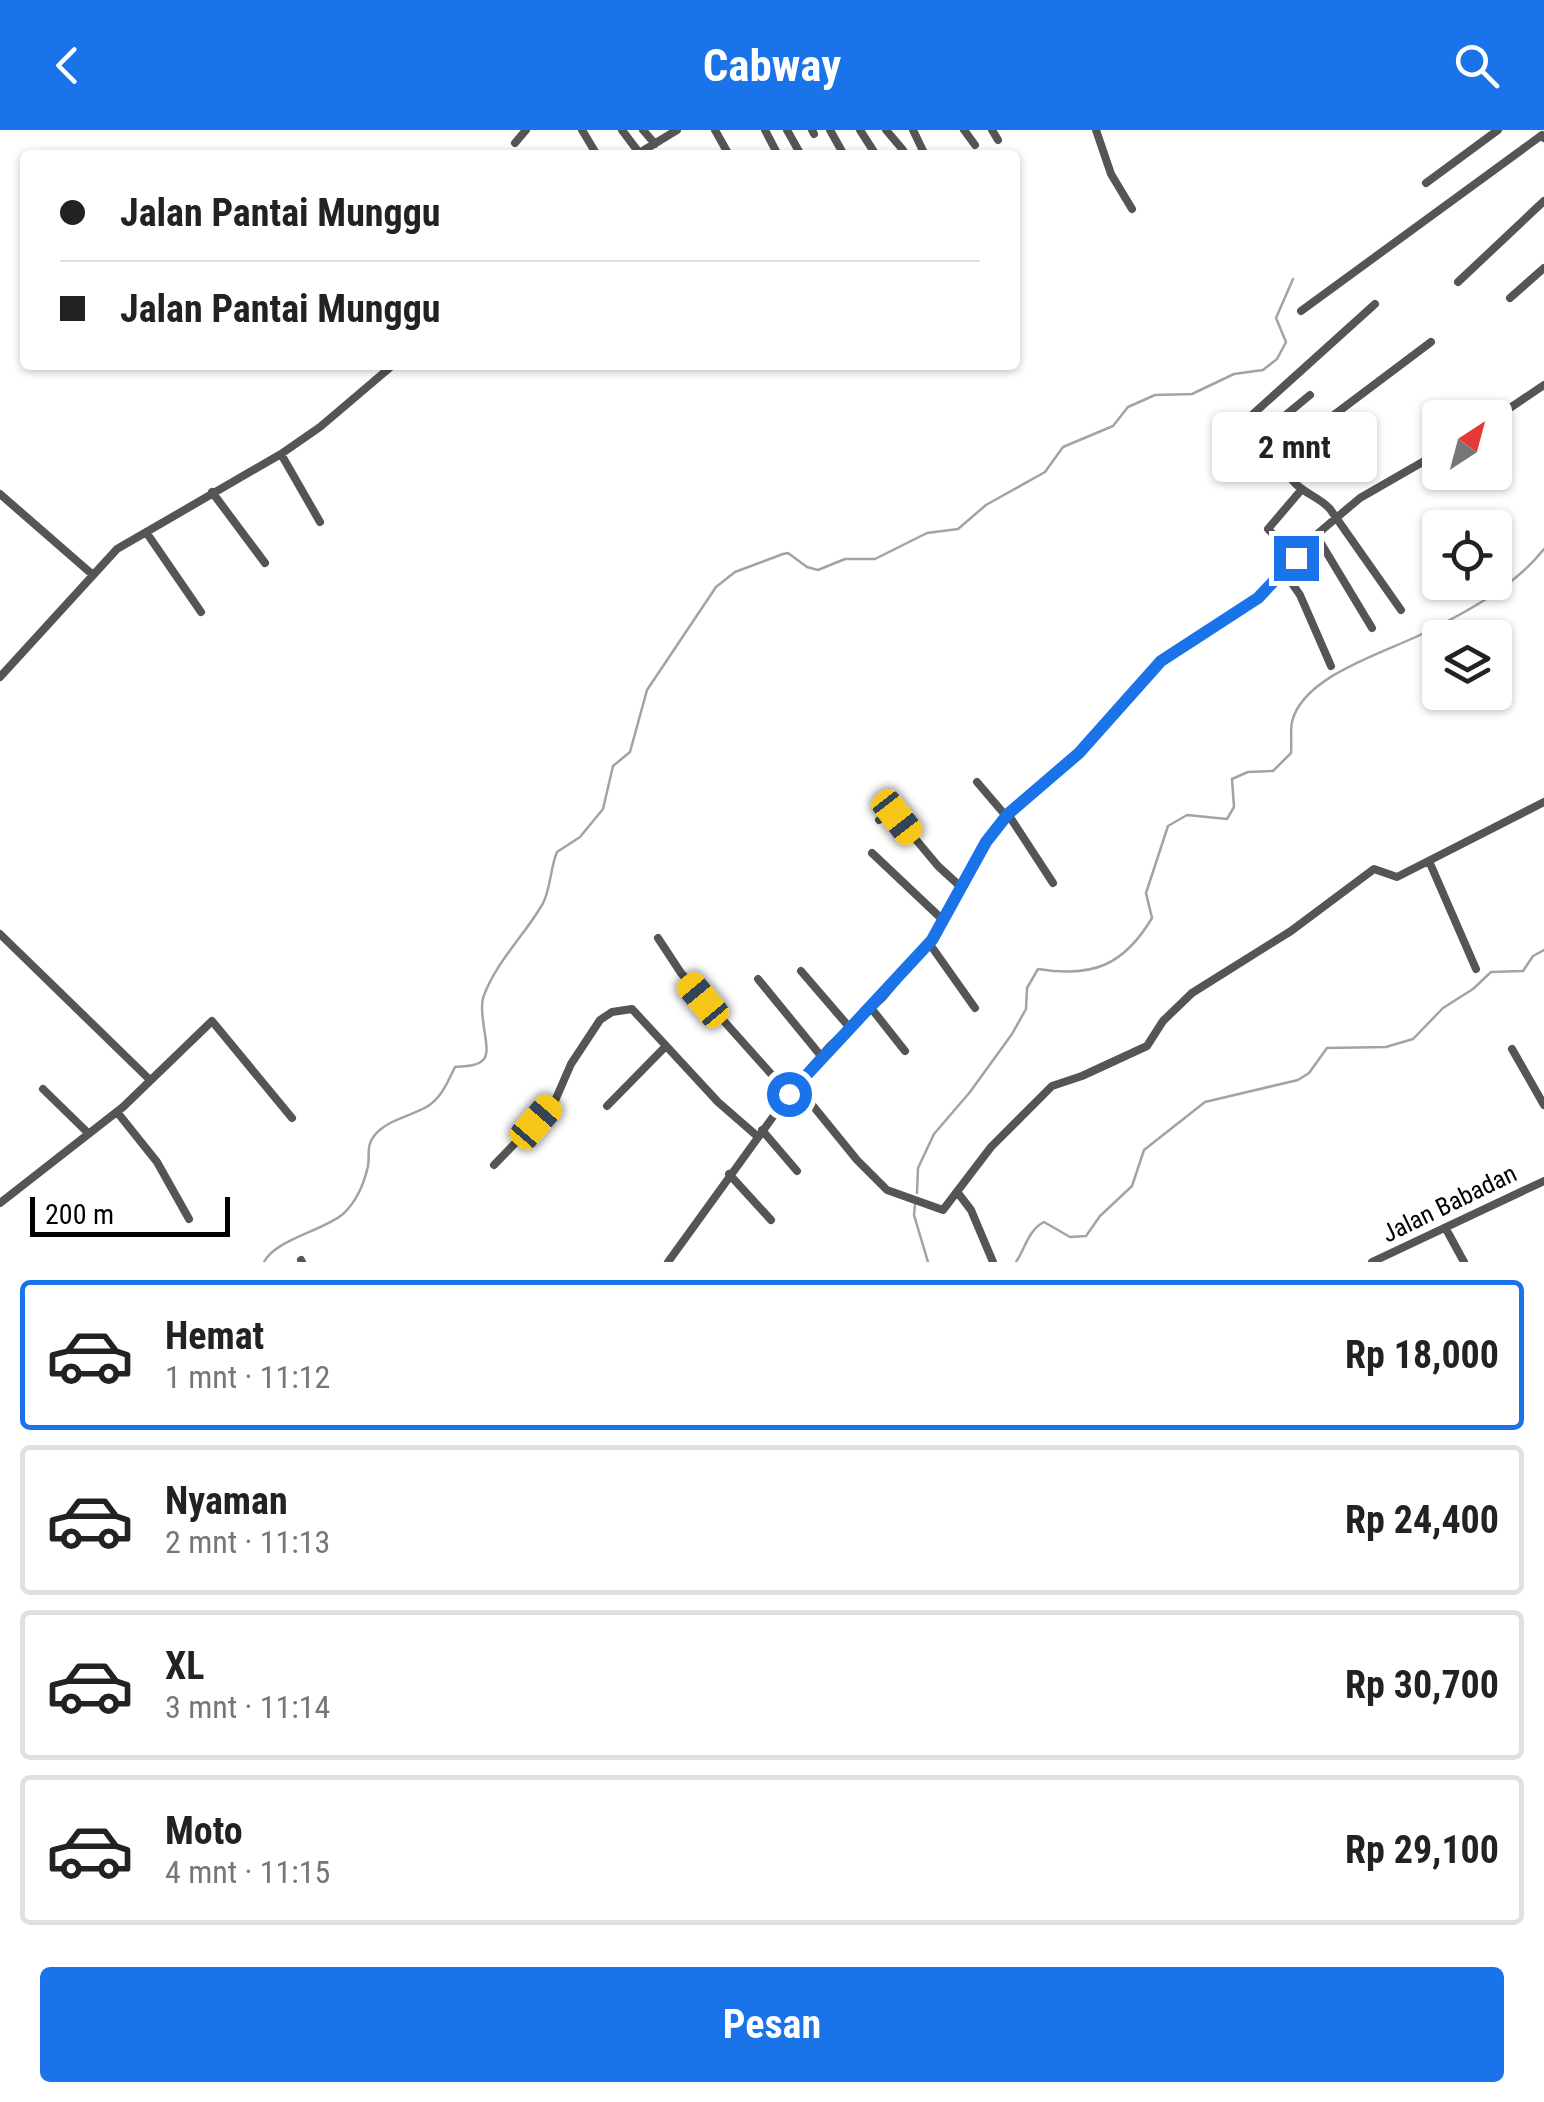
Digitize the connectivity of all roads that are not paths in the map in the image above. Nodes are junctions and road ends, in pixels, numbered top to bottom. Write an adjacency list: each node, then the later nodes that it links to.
1 (526, 130): 11 (street)
2 (643, 130): 12 (street)
3 (886, 130): 15 (street)
4 (964, 130): 13 (street)
5 (992, 130): 10 (street)
6 (1096, 130): 18 (street)
7 (1498, 130): 16 (street)
8 (670, 132): 12 (street)
9 (1542, 135): 23 (street)
10 (998, 140)
11 (515, 143)
12 (655, 144): 14 (street)
13 (975, 145)
14 (645, 150)
15 (903, 150)
16 (1426, 183)
17 (1544, 201): 20 (street)
18 (1132, 210)
19 (1544, 268): 21 (street)
20 (1458, 282)
21 (1510, 298)
22 (1375, 304): 29 (street)
23 (1301, 311)
24 (1431, 342): 31 (street)
25 (387, 370): 30 (street)
26 (1544, 385): 28 (street)
27 (1310, 395): 29 (street)
28 (1512, 407)
29 (1264, 433): 31 (street)
30 (281, 454): 34 (street); 37 (street)
31 (1278, 458): 33 (street)
32 (1422, 462): 36 (street)
33 (1302, 489): 36 (street); 40 (street)
34 (212, 492): 38 (street); 41 (street)
35 (0, 494): 43 (street)
36 (1335, 518): 39 (street); 44 (street)
37 (320, 522)
38 (146, 532): 43 (street); 45 (street)
39 (1316, 536): 40 (street); 46 (street)
40 (1296, 558): 42 (street)
41 (265, 563)
42 (1284, 572): 47 (street); 51 (street)
43 (93, 575): 48 (street)
44 (1401, 610)
45 (201, 612)
46 (1372, 628)
47 (1331, 666)
48 (1, 674)
49 (977, 782): 51 (street)
50 (1544, 802): 54 (street)
51 (1007, 815): 55 (street); 56 (street)
52 (879, 820): 56 (street)
53 (872, 852): 57 (street)
54 (1429, 861): 61 (street); 85 (street)
55 (1054, 883)
56 (962, 888): 57 (street)
57 (944, 921): 60 (street)
58 (0, 934): 71 (street)
59 (658, 938): 74 (street)
60 (929, 943): 64 (street); 65 (street)
61 (1476, 968)
62 (802, 971): 66 (street)
63 (758, 979): 70 (street)
64 (872, 1008): 66 (street); 69 (street)
65 (974, 1008)
66 (850, 1028): 70 (street)
67 (666, 1046): 76 (street); 80 (street); 81 (street)
68 (1512, 1050): 75 (street)
69 (905, 1052)
70 (821, 1056): 72 (street)
71 (150, 1079): 77 (street); 78 (street)
72 (796, 1085): 74 (street); 85 (street)
73 (43, 1088): 79 (street)
74 (789, 1094): 80 (street)
75 (1544, 1105)
76 (607, 1106)
77 (117, 1112): 79 (street); 87 (street)
78 (292, 1118)
79 (87, 1132): 86 (street)
80 (759, 1133): 82 (street); 83 (street)
81 (494, 1165)
82 (797, 1171)
83 (730, 1174): 88 (street); 90 (street)
84 (1543, 1183): 89 (street, Jalan Babadan)
85 (958, 1194): 91 (street)
86 (0, 1203)
87 (190, 1219)
88 (771, 1220)
89 (1446, 1229): 92 (street, Jalan Babadan); 93 (street)
90 (668, 1262)
91 (993, 1262)
92 (1372, 1262)
93 (1464, 1262)

